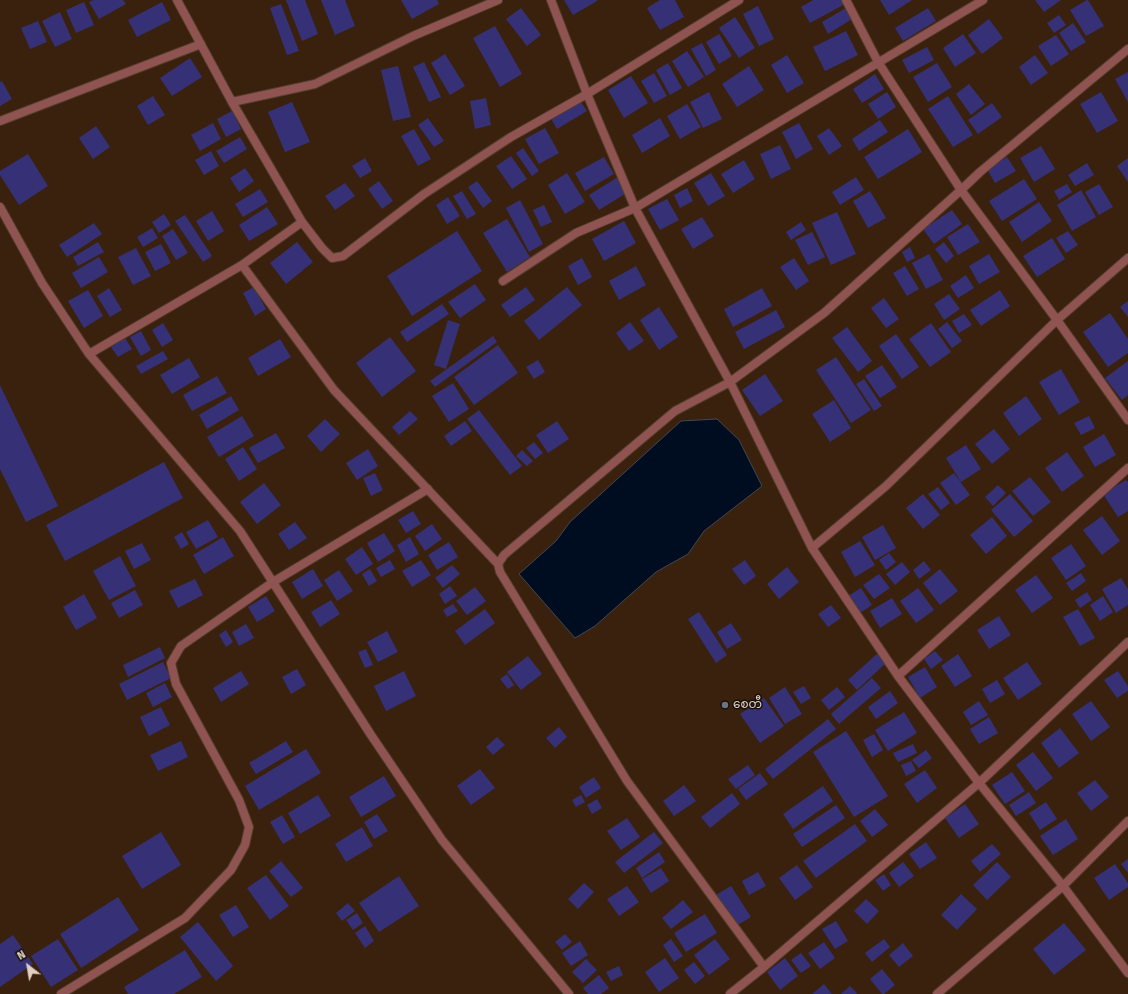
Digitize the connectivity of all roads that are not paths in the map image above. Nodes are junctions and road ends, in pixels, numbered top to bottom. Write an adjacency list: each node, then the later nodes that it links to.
1 (177, 0): 7 (street)
2 (498, 0): 11 (street)
3 (551, 0): 10 (street)
4 (739, 0): 10 (street)
5 (846, 0): 9 (street)
6 (983, 0): 9 (street)
7 (201, 44): 11 (street); 12 (street)
8 (1128, 49): 13 (street)
9 (878, 62): 13 (street); 15 (street)
10 (587, 94): 15 (street); 16 (street)
11 (232, 102): 16 (street)
12 (0, 121)
13 (961, 190): 20 (street); 22 (street)
14 (0, 207): 21 (street)
15 (635, 208): 19 (street); 22 (street)
16 (302, 222): 18 (street)
17 (1128, 258): 20 (street)
18 (242, 265): 21 (street); 25 (street)
19 (503, 281)
20 (1057, 320): 23 (street); 26 (street)
21 (89, 354): 28 (street)
22 (730, 382): 26 (street); 27 (street)
23 (1128, 420)
24 (1128, 468): 30 (street)
25 (428, 489): 27 (street); 28 (street)
26 (812, 548): 30 (street)
27 (498, 564): 34 (street)
28 (273, 582): 37 (street); 38 (street)
29 (1128, 642): 31 (street)
30 (898, 676): 31 (street)
31 (979, 783): 33 (street); 34 (street)
32 (1128, 821): 33 (street)
33 (1063, 886): 35 (street); 39 (street)
34 (764, 967): 36 (street)
35 (1128, 973)
36 (733, 993)
37 (62, 994)
38 (569, 994)
39 (937, 994)

